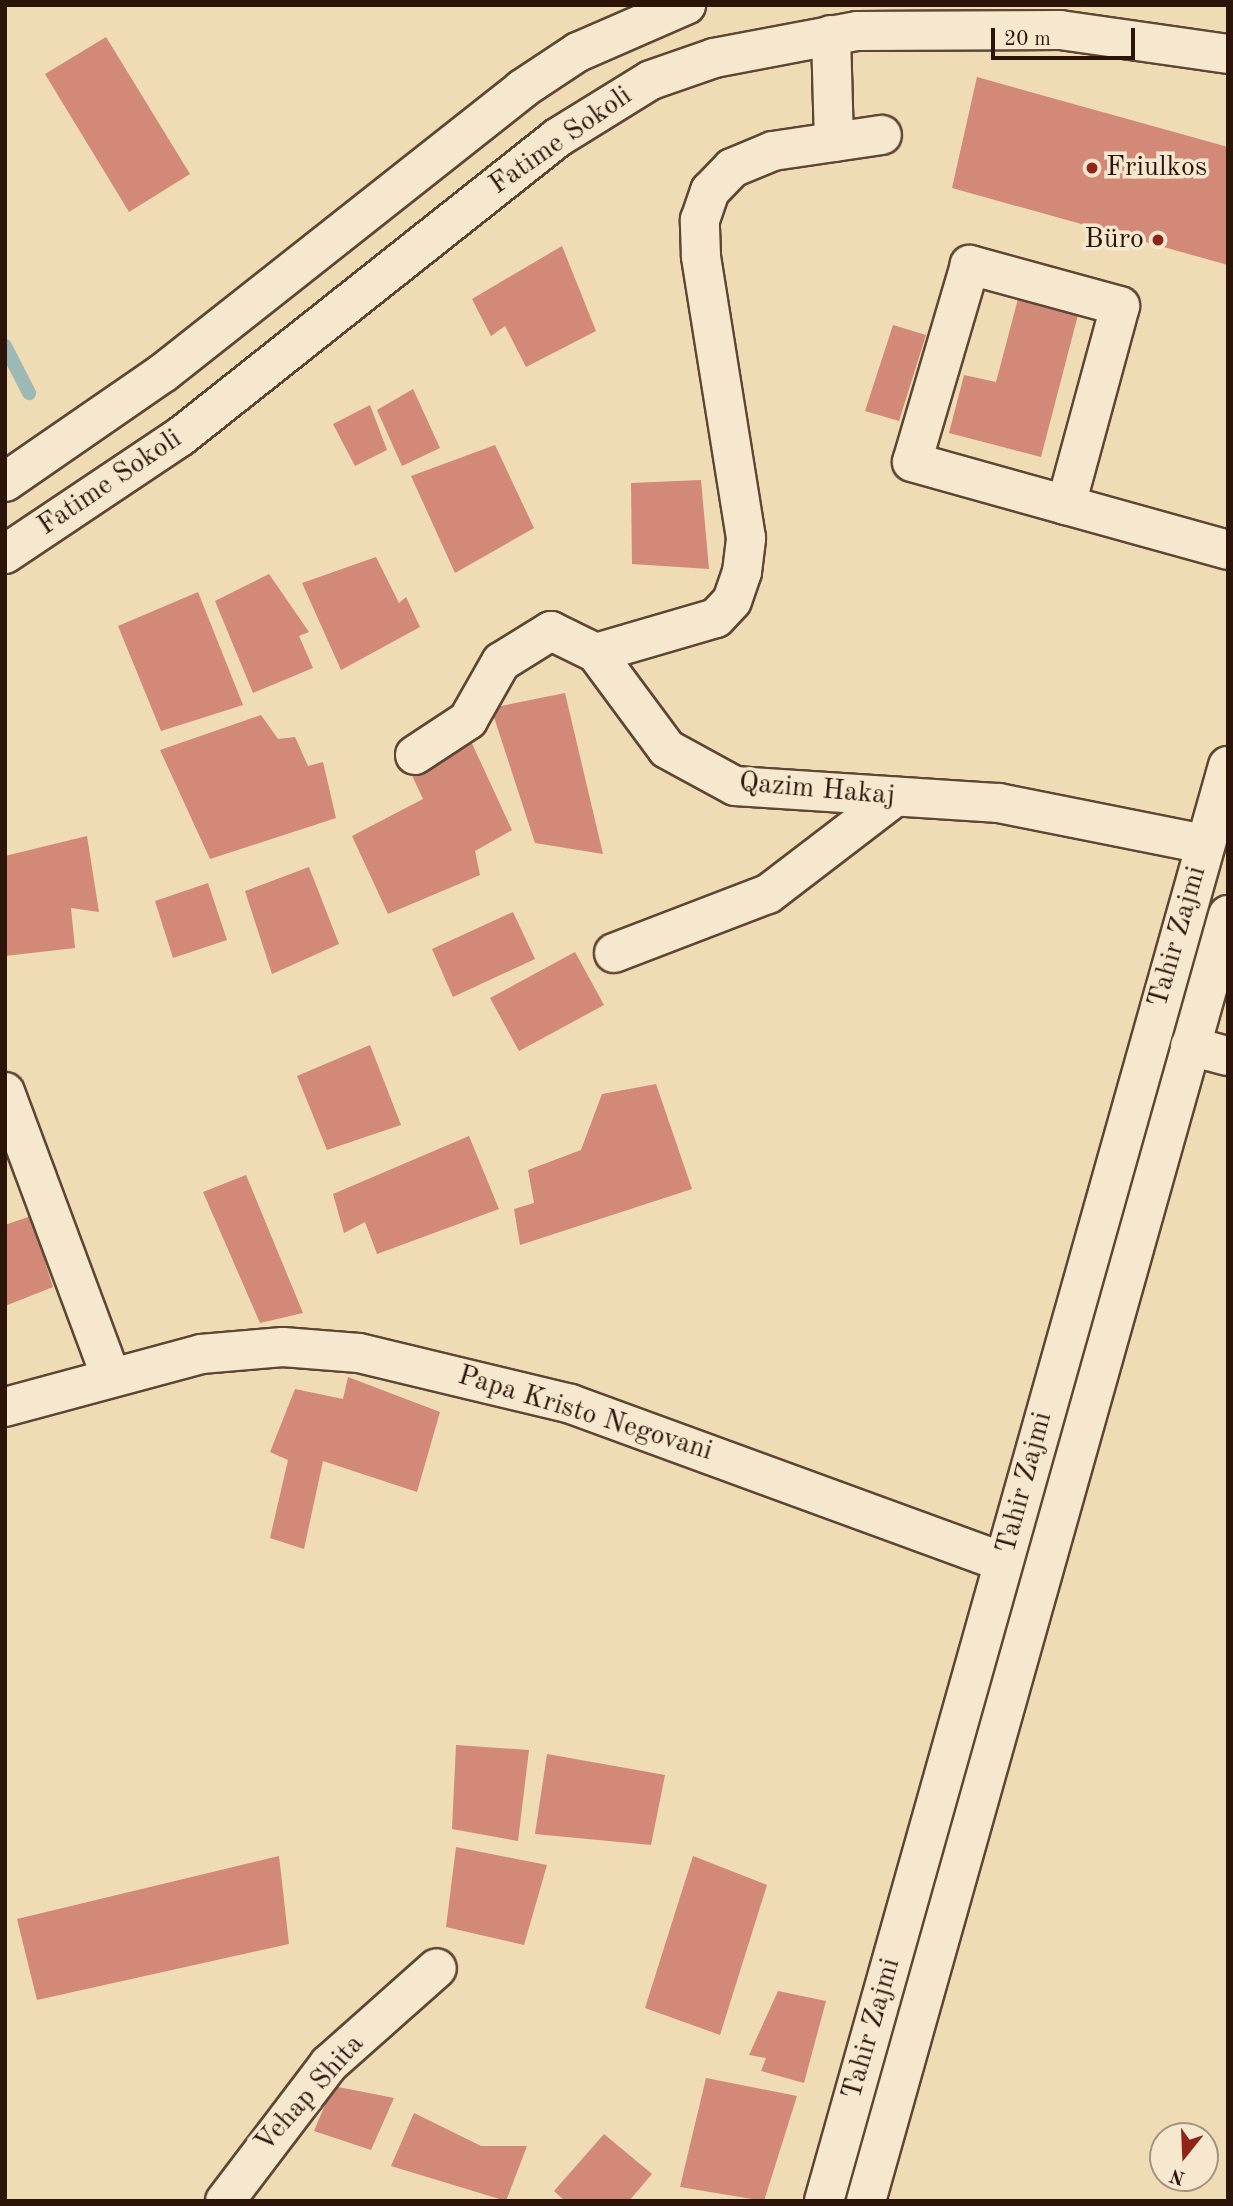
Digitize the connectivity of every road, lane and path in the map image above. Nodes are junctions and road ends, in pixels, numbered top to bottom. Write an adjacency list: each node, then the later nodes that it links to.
1 (686, 5): 6 (street, Fatime Sokoli)
2 (831, 35): 3 (street, Fatime Sokoli); 5 (street); 9 (street, Fatime Sokoli)
3 (1228, 54)
4 (882, 135): 5 (street)
5 (834, 142): 10 (street)
6 (5, 482)
7 (1066, 505): 7 (street); 8 (street)
8 (1228, 550)
9 (5, 554)
10 (596, 653): 11 (street, Qazim Hakaj); 13 (street, Qazim Hakaj)
11 (415, 755)
12 (1228, 766): 14 (street, Tahir Zajmi)
13 (895, 797): 14 (street, Qazim Hakaj); 16 (street)
14 (1205, 844): 23 (street, Tahir Zajmi)
15 (1228, 915): 17 (street, Tahir Zajmi)
16 (614, 953)
17 (1221, 968): 18 (street, Tahir Zajmi)
18 (1191, 1046): 19 (street); 27 (street, Tahir Zajmi)
19 (1228, 1056)
20 (5, 1092): 21 (street)
21 (110, 1375): 22 (street, Papa Kristo Negovani); 23 (street, Papa Kristo Negovani)
22 (5, 1407)
23 (1003, 1562): 26 (street, Tahir Zajmi)
24 (437, 1968): 25 (street, Vehap Shita)
25 (225, 2201)
26 (824, 2201)
27 (866, 2201)

